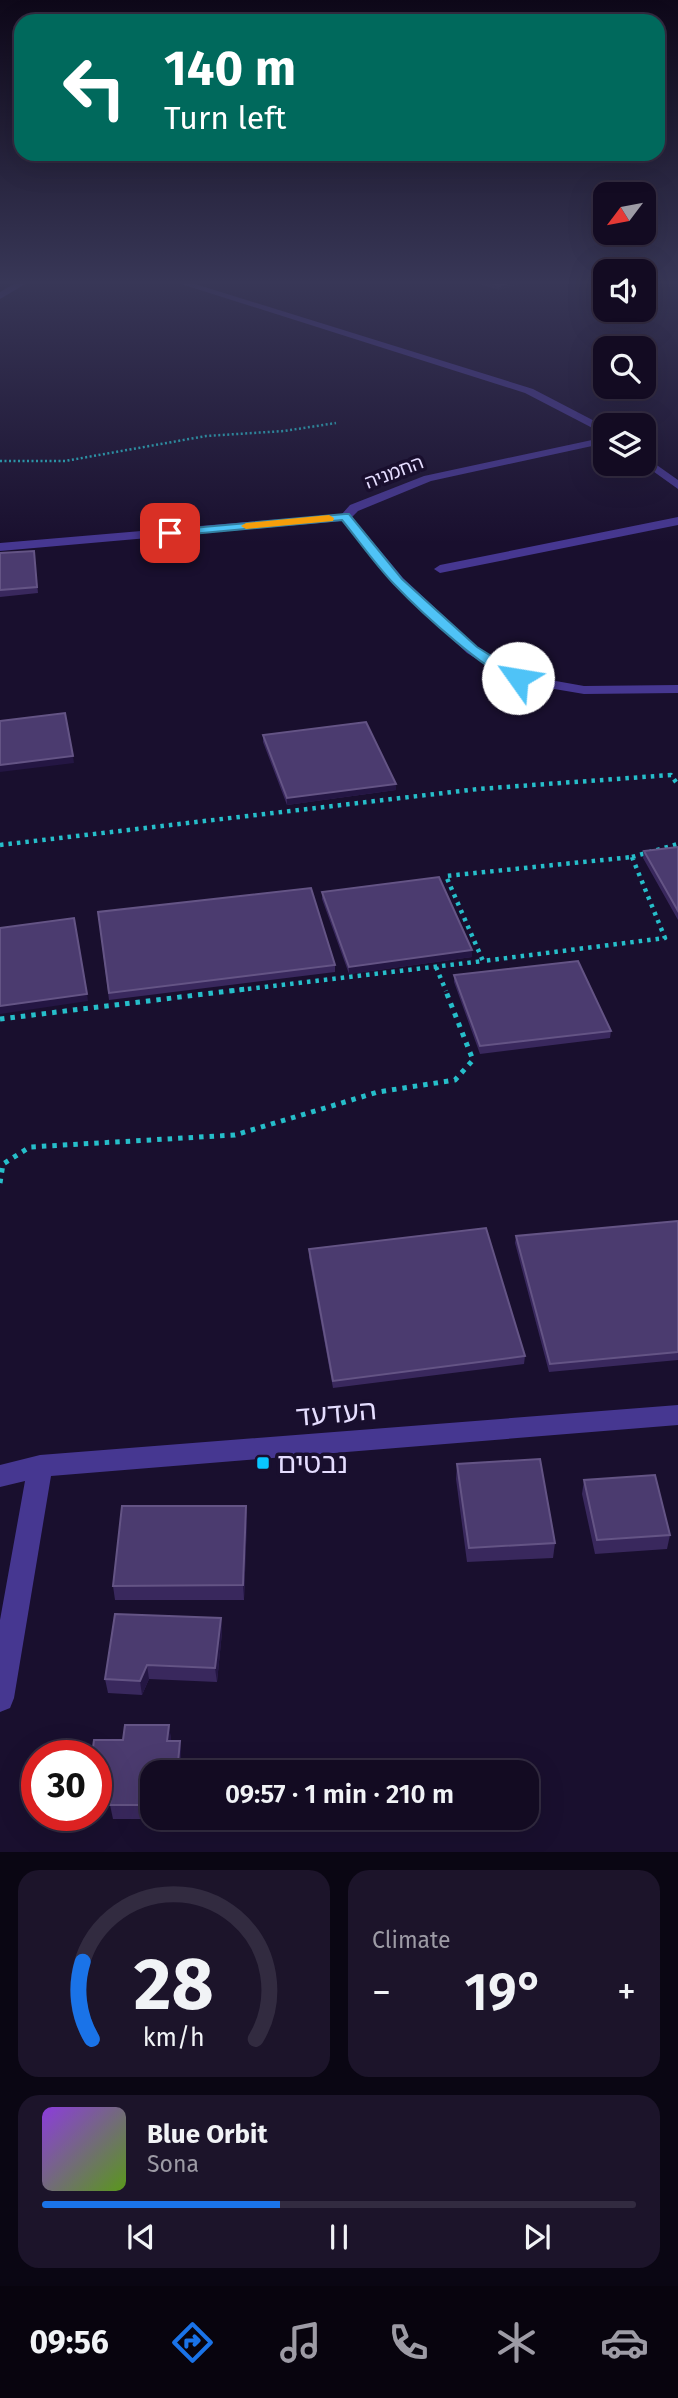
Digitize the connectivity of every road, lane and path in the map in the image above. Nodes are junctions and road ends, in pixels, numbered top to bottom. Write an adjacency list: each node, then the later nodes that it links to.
1 (460, 369): 3 (street)
2 (336, 423): 5 (path)
3 (593, 425)
4 (593, 443): 8 (street, החמניה)
5 (0, 461)
6 (656, 469): 7 (street)
7 (678, 486)
8 (345, 517): 10 (street); 12 (street, החמניה)
9 (678, 520): 11 (street)
10 (0, 547)
11 (440, 569)
12 (678, 689)
13 (678, 785): 15 (path)
14 (678, 844): 16 (path)
15 (0, 845)
16 (632, 857): 17 (path); 17 (path)
17 (483, 961): 18 (path)
18 (436, 967): 19 (path); 20 (path)
19 (0, 1019)
20 (0, 1183)
21 (678, 1415): 22 (street, העדעד)
22 (40, 1466): 23 (street, העדעד); 24 (street)
23 (0, 1476)
24 (0, 1698)

